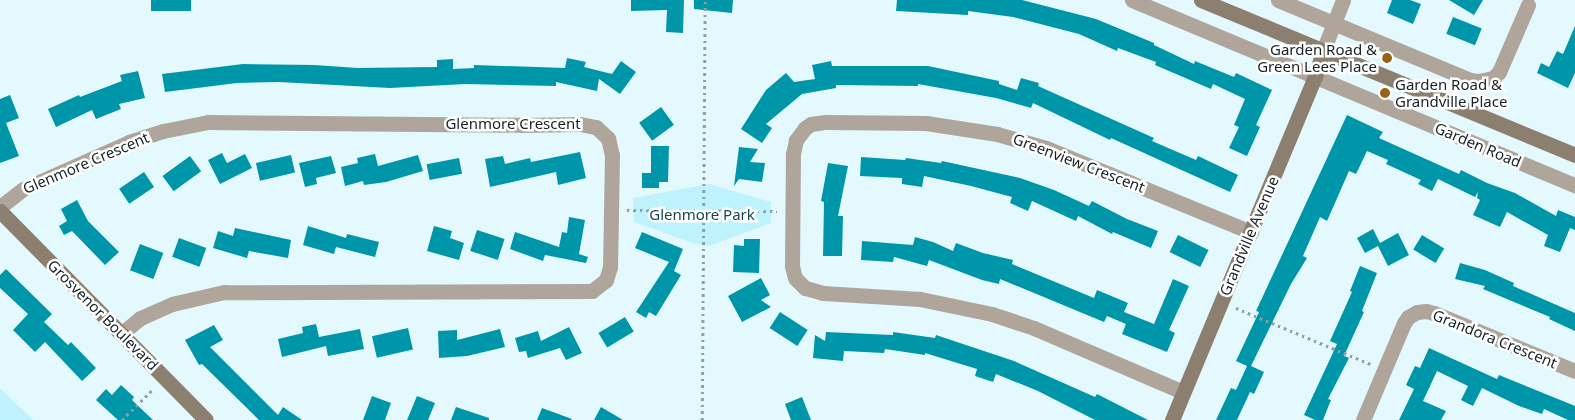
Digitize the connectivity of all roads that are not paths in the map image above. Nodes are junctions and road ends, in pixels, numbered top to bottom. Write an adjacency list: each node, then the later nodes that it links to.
1 (1132, 0): 8 (street, Garden Road)
2 (1200, 0): 7 (street, Garden Road)
3 (1278, 0): 6 (street)
4 (1343, 0): 6 (street)
5 (1528, 4): 6 (street)
6 (1334, 23): 7 (street)
7 (1323, 51): 8 (street, Grandville Avenue); 9 (street, Garden Road)
8 (1315, 77): 10 (street, Garden Road); 13 (street, Grandville Avenue)
9 (1575, 155)
10 (1575, 185)
11 (0, 207): 14 (street, Glenmore Crescent)
12 (0, 211): 14 (street, Grosvenor Boulevard)
13 (1251, 232): 16 (street, Grandville Avenue); 16 (street, Greenview Crescent)
14 (121, 334): 17 (street, Grosvenor Boulevard)
15 (1575, 371): 19 (street, Grandora Crescent)
16 (1183, 392): 18 (street, Grandville Avenue)
17 (206, 420)
18 (1172, 420)
19 (1363, 420)

